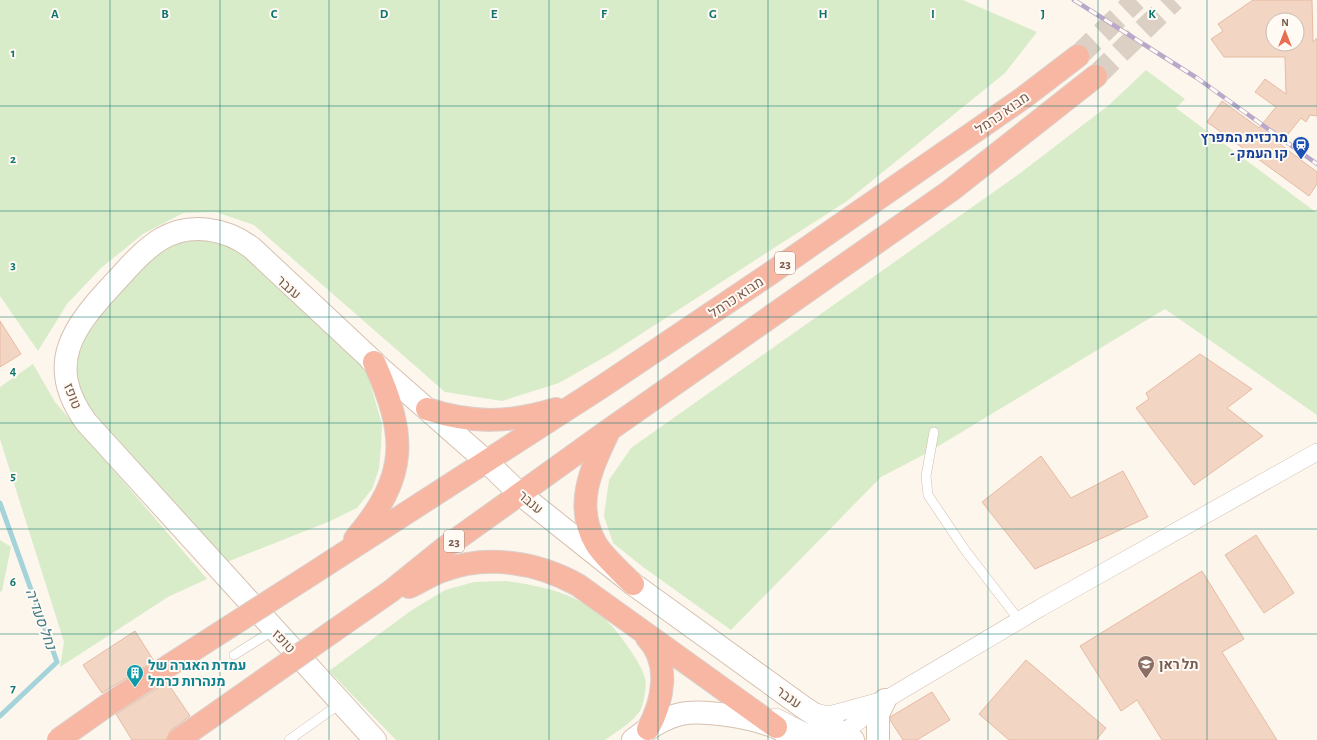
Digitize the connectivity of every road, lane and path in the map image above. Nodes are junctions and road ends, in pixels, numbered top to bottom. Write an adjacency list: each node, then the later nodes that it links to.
1 (1078, 56): 4 (highway, מבוא כרמל / 23)
2 (1096, 76): 6 (highway, מבוא כרמל / 23)
3 (374, 362): 5 (street, ענבר); 11 (highway); 15 (street, טופז)
4 (578, 403): 5 (highway); 9 (highway, מבוא כרמל / 23)
5 (427, 409): 9 (street, ענבר)
6 (609, 430): 10 (highway, מבוא כרמל / 23); 12 (highway)
7 (934, 432): 14 (lane)
8 (1317, 452): 14 (street)
9 (487, 462): 10 (street, ענבר); 11 (highway, 23)
10 (520, 494): 12 (street, ענבר); 13 (highway, 23)
11 (342, 556): 25 (highway, 23, bridge)
12 (633, 584): 21 (street, ענבר)
13 (369, 606): 16 (highway); 26 (highway, 23, bridge)
14 (1020, 620): 19 (street)
15 (274, 630): 17 (lane); 20 (street, טופז)
16 (639, 630): 18 (highway); 23 (highway)
17 (234, 655)
18 (721, 688): 22 (highway); 24 (street)
19 (885, 700): 21 (street); 24 (street); 30 (street)
20 (341, 703): 27 (lane); 28 (street, טופז)
21 (803, 708): 24 (street, ענבר)
22 (776, 727): 23 (street); 29 (street)
23 (640, 734)
24 (848, 737)
25 (58, 740)
26 (178, 740)
27 (289, 740)
28 (375, 740)
29 (795, 740)
30 (878, 740)

